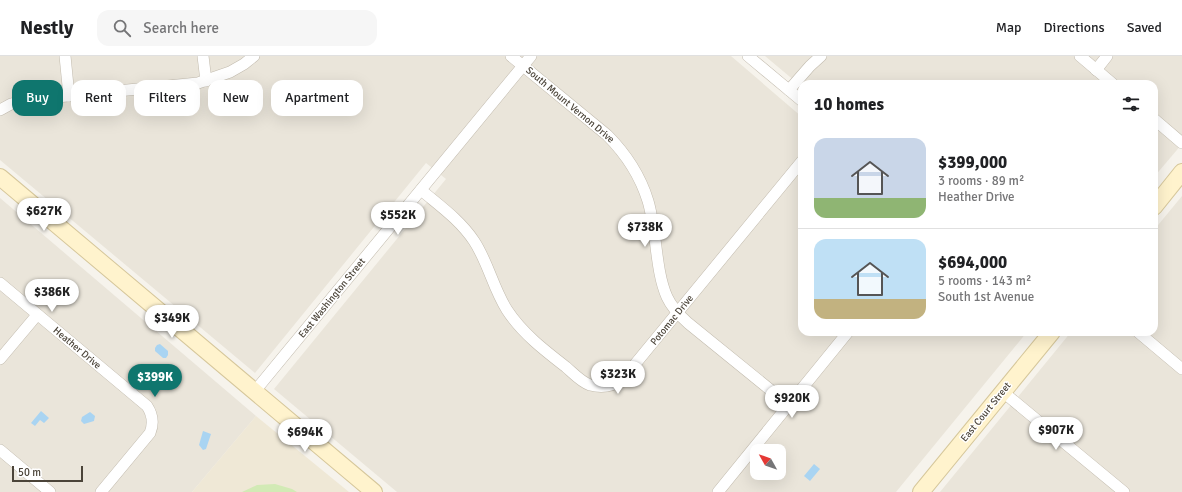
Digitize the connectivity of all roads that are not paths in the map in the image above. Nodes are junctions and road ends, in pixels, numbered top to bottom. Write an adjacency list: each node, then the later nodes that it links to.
1 (65, 56): 15 (street)
2 (203, 56): 13 (street)
3 (254, 56): 13 (street)
4 (512, 56): 10 (street, South Mount Vernon Drive)
5 (531, 56): 10 (street, East Washington Street)
6 (748, 56): 14 (street)
7 (821, 56): 14 (street)
8 (1080, 56): 11 (street)
9 (1108, 56): 11 (street)
10 (523, 66): 23 (street, East Washington Street); 26 (street, South Mount Vernon Drive)
11 (1096, 70): 12 (street)
12 (1108, 80)
13 (206, 81): 15 (street)
14 (789, 90): 16 (street)
15 (69, 96): 17 (street)
16 (798, 98)
17 (0, 110)
18 (1158, 122): 19 (street)
19 (1182, 143)
20 (798, 165): 26 (street, Potomac Drive)
21 (1182, 172): 24 (main road)
22 (0, 177): 33 (main road)
23 (421, 190): 26 (street, Potomac Drive); 33 (street, East Washington Street)
24 (1158, 202)
25 (0, 283): 27 (street)
26 (677, 313): 35 (street, South Mount Vernon Drive)
27 (37, 315): 31 (street); 38 (street, Heather Drive)
28 (845, 336): 35 (street)
29 (1049, 336): 34 (main road, East Court Street)
30 (1143, 336): 32 (street)
31 (0, 359)
32 (1182, 368)
33 (255, 391): 39 (main road)
34 (1003, 392): 41 (main road, East Court Street); 42 (street)
35 (789, 405): 40 (street)
36 (0, 450): 37 (street)
37 (50, 492)
38 (101, 492)
39 (374, 492)
40 (718, 492)
41 (921, 492)
42 (1124, 492)

